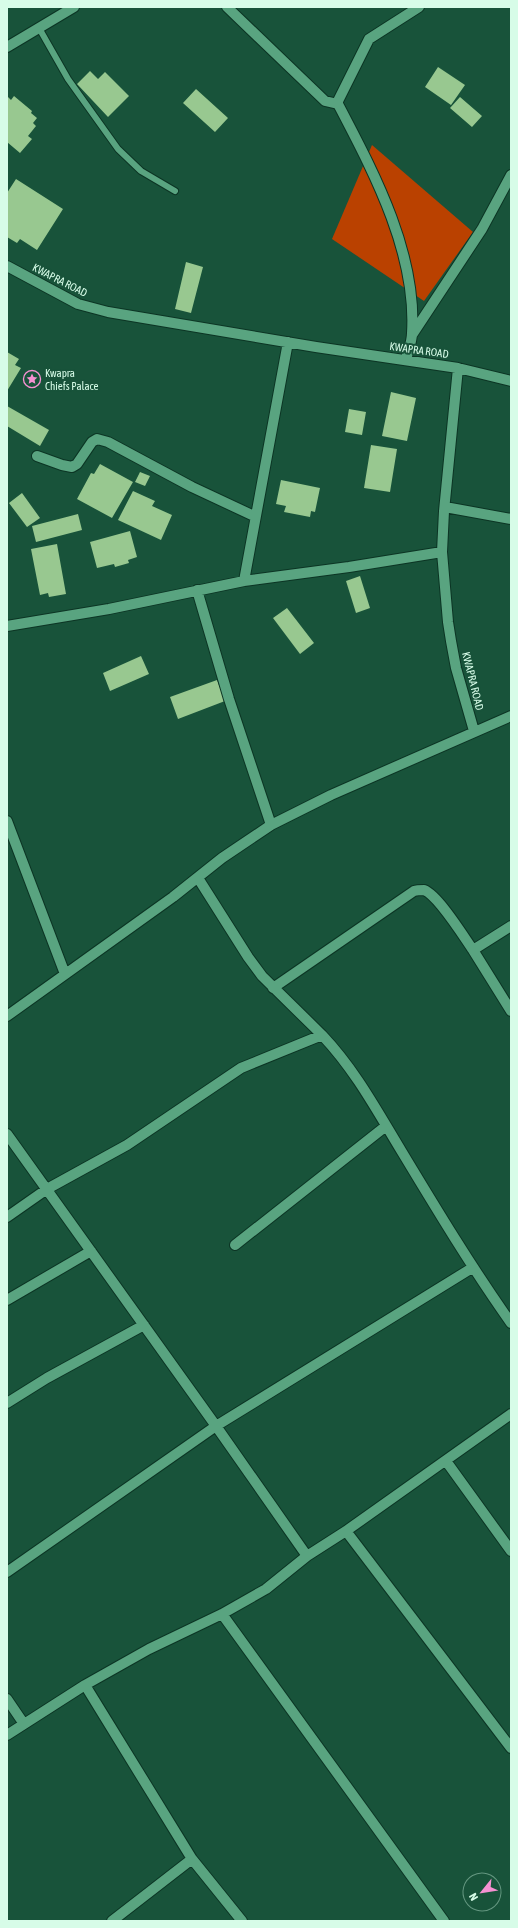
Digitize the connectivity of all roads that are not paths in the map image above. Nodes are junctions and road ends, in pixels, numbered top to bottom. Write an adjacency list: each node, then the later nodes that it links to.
1 (74, 7): 4 (street)
2 (227, 7): 6 (street)
3 (419, 7): 6 (street)
4 (39, 28): 5 (street); 9 (lane)
5 (7, 47)
6 (338, 104): 11 (street)
7 (511, 175): 8 (street)
8 (508, 188): 11 (street)
9 (175, 191)
10 (7, 266): 12 (street, KWAPRA ROAD)
11 (412, 335): 13 (street)
12 (288, 342): 13 (street, KWAPRA ROAD); 18 (street)
13 (406, 360): 14 (street, KWAPRA ROAD)
14 (458, 368): 15 (street); 17 (street, KWAPRA ROAD)
15 (511, 381)
16 (37, 456): 18 (street)
17 (445, 508): 19 (street); 20 (street, KWAPRA ROAD)
18 (254, 516): 21 (street)
19 (511, 519)
20 (442, 552): 21 (street); 25 (street, KWAPRA ROAD)
21 (244, 581): 22 (street)
22 (197, 590): 23 (street); 27 (street)
23 (7, 626)
24 (511, 716): 25 (street, KWAPRA ROAD)
25 (474, 731): 27 (street)
26 (7, 821): 31 (street)
27 (271, 825): 28 (street)
28 (198, 878): 31 (street); 32 (street)
29 (511, 926): 30 (street)
30 (473, 950): 32 (street); 33 (street)
31 (65, 974): 34 (street)
32 (273, 988): 35 (street)
33 (511, 1012)
34 (7, 1016)
35 (322, 1035): 36 (street); 38 (street)
36 (386, 1126): 40 (street); 42 (street)
37 (7, 1134): 38 (street)
38 (47, 1189): 39 (street); 41 (street)
39 (7, 1216)
40 (235, 1245)
41 (91, 1251): 43 (street); 45 (street)
42 (472, 1268): 44 (street); 48 (street)
43 (7, 1300)
44 (511, 1323)
45 (144, 1325): 46 (street); 48 (street)
46 (7, 1403)
47 (511, 1414): 49 (street)
48 (216, 1426): 52 (street); 53 (street)
49 (446, 1461): 50 (street); 51 (street)
50 (346, 1531): 52 (street); 59 (street)
51 (511, 1551)
52 (307, 1556): 54 (street)
53 (7, 1572)
54 (222, 1614): 55 (street); 63 (street)
55 (85, 1685): 57 (street); 60 (street)
56 (7, 1700): 57 (street)
57 (24, 1724): 58 (street)
58 (7, 1735)
59 (511, 1748)
60 (192, 1859): 61 (street); 62 (street)
61 (112, 1921)
62 (242, 1921)
63 (444, 1921)

